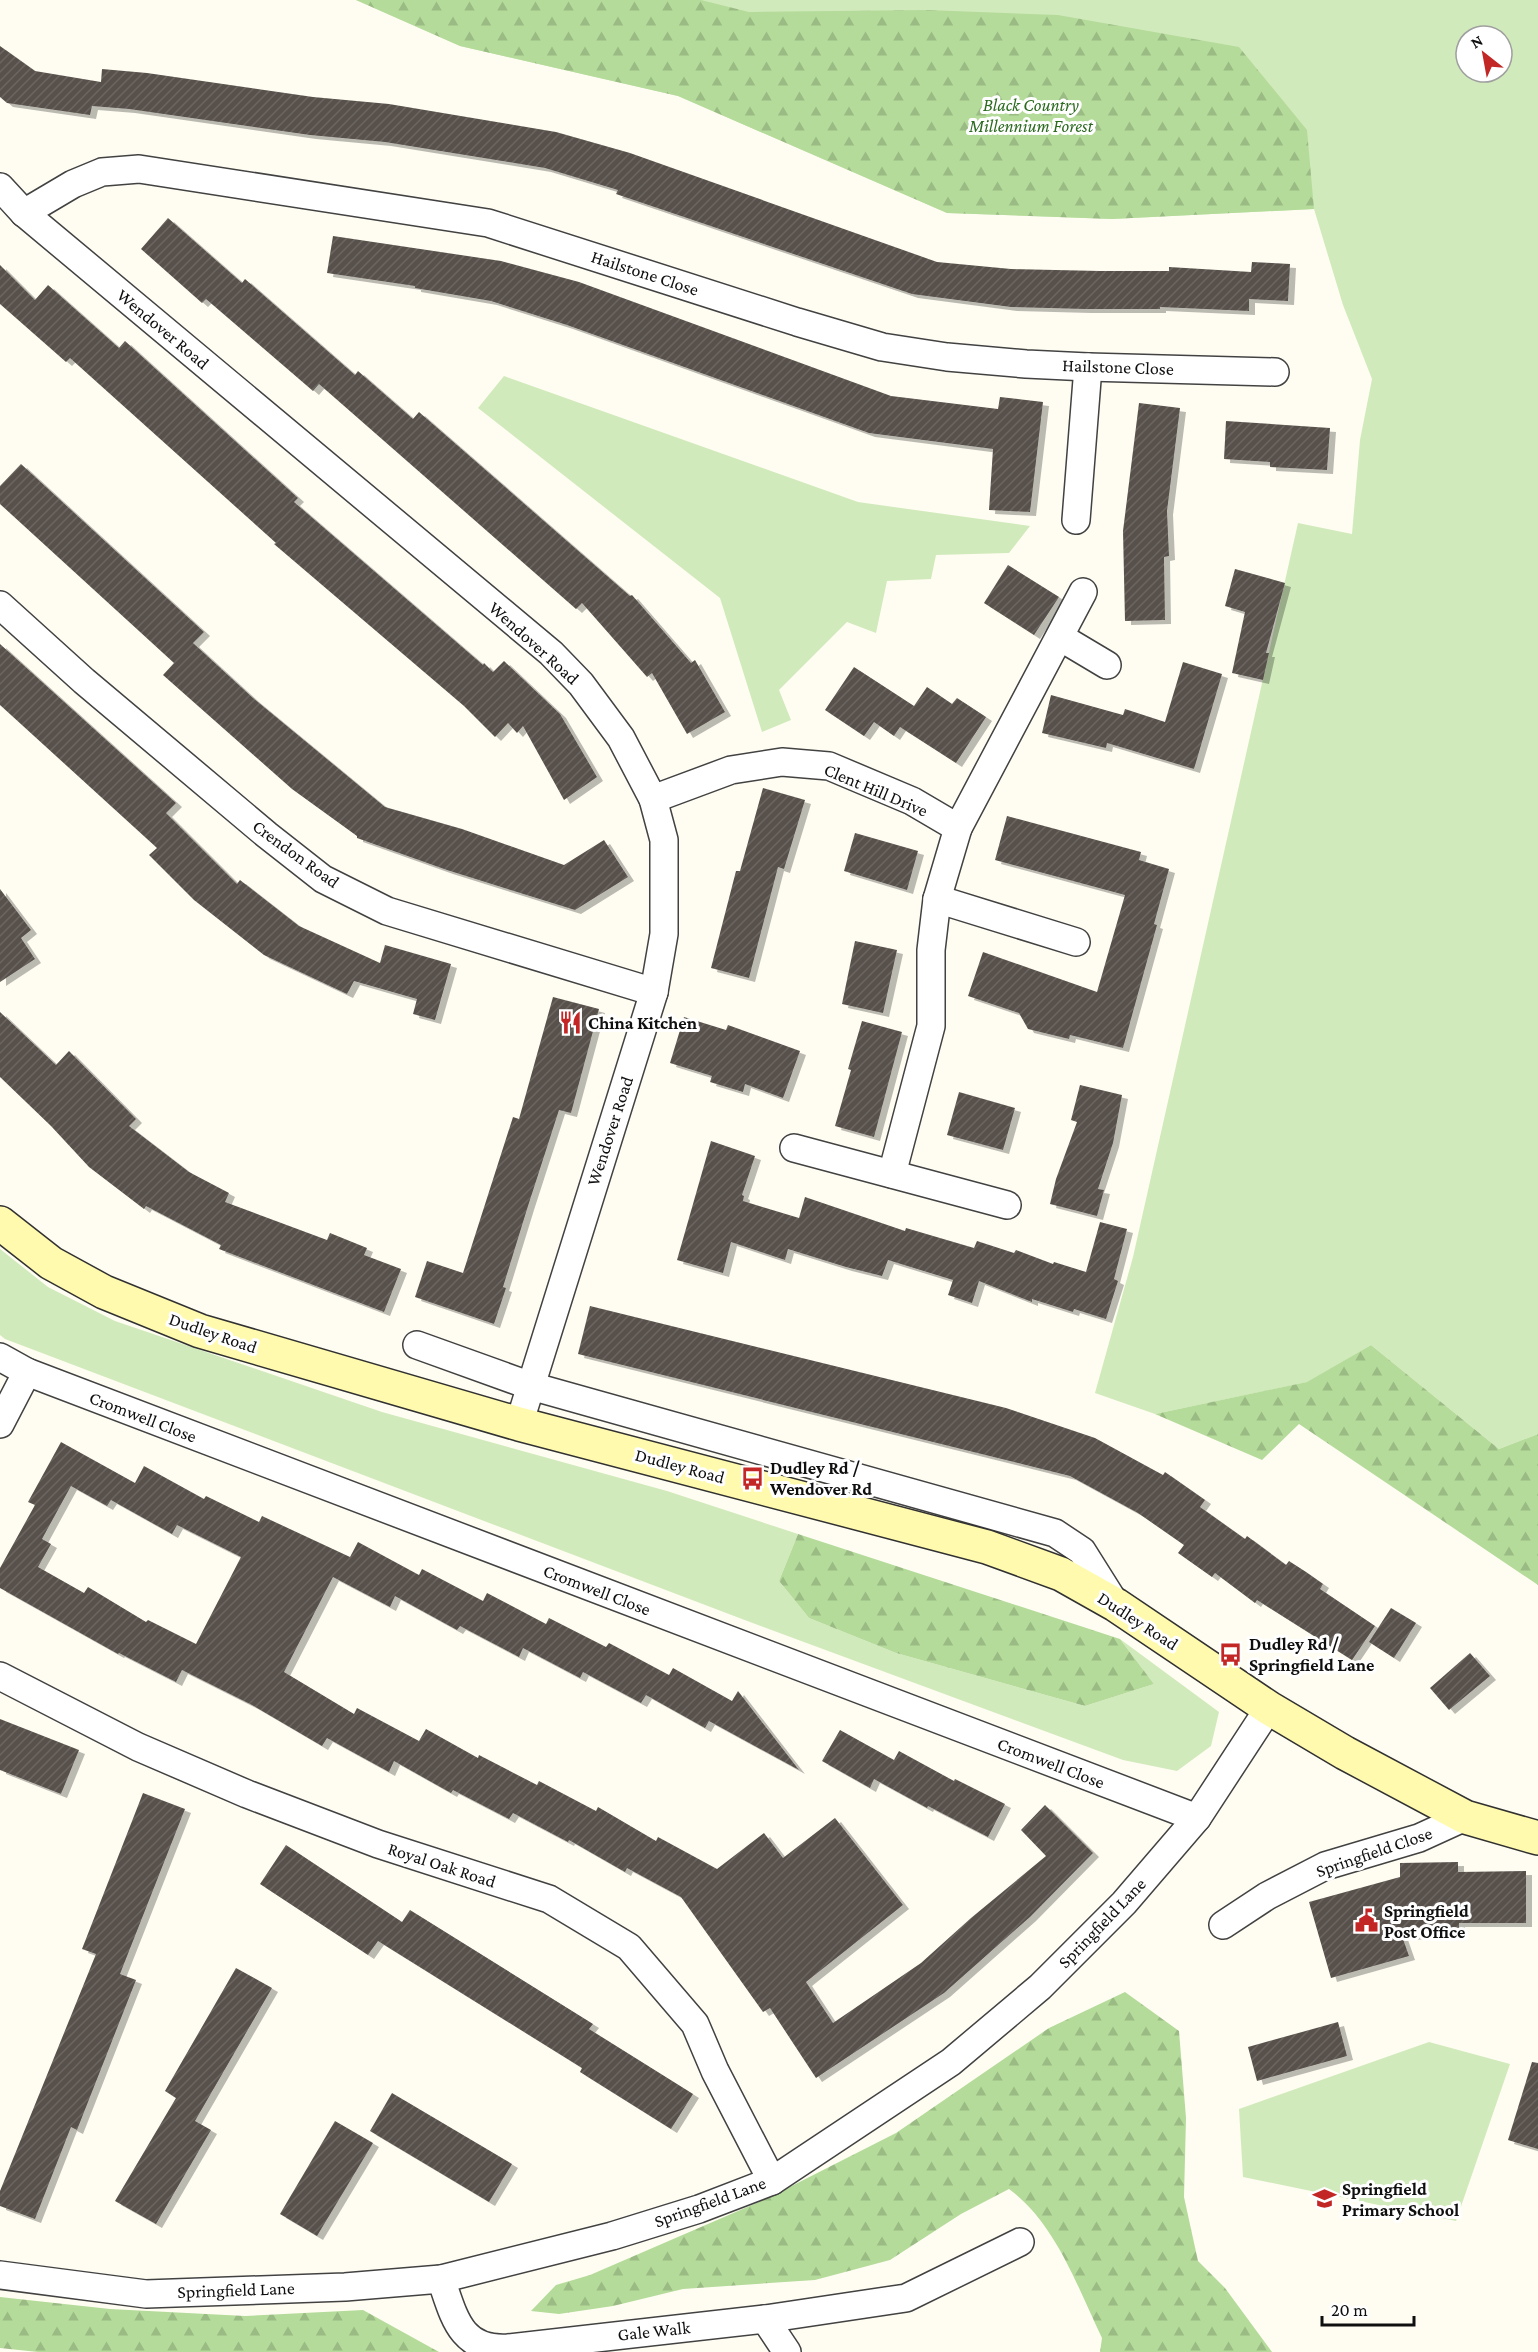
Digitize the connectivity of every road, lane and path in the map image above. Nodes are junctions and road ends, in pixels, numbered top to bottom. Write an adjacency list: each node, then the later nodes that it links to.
1 (0, 187): 2 (street, Wendover Road)
2 (24, 213): 3 (street, Hailstone Close); 10 (street, Wendover Road)
3 (1088, 368): 4 (street, Hailstone Close); 5 (street)
4 (1275, 372)
5 (1076, 520)
6 (1083, 591): 8 (street)
7 (0, 605): 14 (street, Crendon Road)
8 (1060, 637): 9 (street); 11 (street)
9 (1107, 665)
10 (653, 799): 11 (street, Clent Hill Drive); 14 (street, Wendover Road)
11 (958, 828): 12 (street)
12 (937, 899): 13 (street); 16 (street)
13 (1076, 942)
14 (654, 992): 22 (street, Wendover Road)
15 (794, 1148): 16 (street)
16 (892, 1174): 17 (street)
17 (1007, 1205)
18 (0, 1223): 24 (main road, Dudley Road)
19 (417, 1345): 22 (street)
20 (0, 1357): 21 (street, Cromwell Close)
21 (27, 1372): 23 (street); 29 (street, Cromwell Close)
22 (531, 1386): 24 (street, Wendover Road); 25 (street)
23 (0, 1424)
24 (519, 1424): 25 (main road, Dudley Road)
25 (1116, 1605): 27 (main road, Dudley Road)
26 (0, 1676): 32 (street, Royal Oak Road)
27 (1269, 1708): 28 (main road, Dudley Road); 29 (street, Springfield Lane)
28 (1465, 1817): 30 (main road, Dudley Road); 31 (street, Springfield Close)
29 (1197, 1818): 32 (street, Springfield Lane)
30 (1538, 1838)
31 (1223, 1925)
32 (772, 2181): 35 (street, Springfield Lane)
33 (1020, 2242): 36 (street, Gale Walk)
34 (0, 2276): 35 (street, Springfield Lane)
35 (441, 2279): 36 (street, Gale Walk)
36 (765, 2319): 37 (street)
37 (788, 2352)

